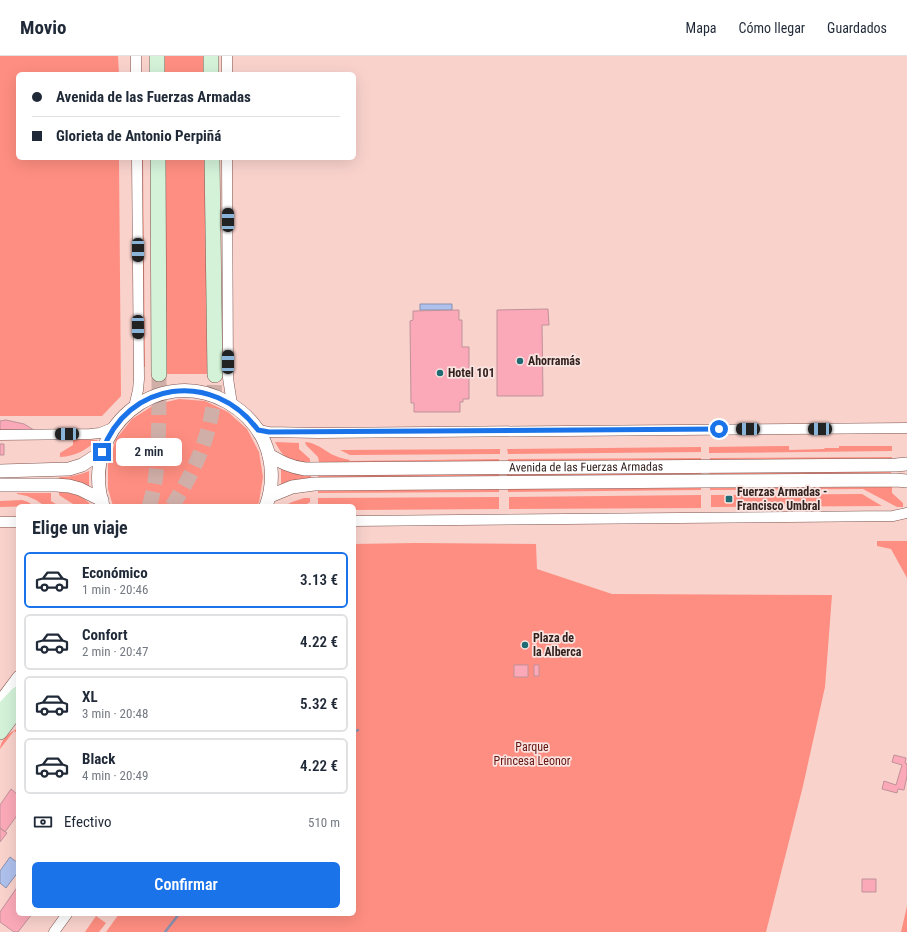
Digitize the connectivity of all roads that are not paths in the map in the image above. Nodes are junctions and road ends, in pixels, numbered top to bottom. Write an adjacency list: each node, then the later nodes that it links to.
1 (136, 56): 5 (street)
2 (157, 56): 6 (main road)
3 (211, 56): 7 (main road)
4 (226, 56): 8 (street)
5 (136, 72)
6 (157, 72)
7 (211, 72)
8 (227, 72)
9 (137, 160): 16 (street)
10 (158, 160): 13 (main road)
11 (212, 160): 14 (main road)
12 (227, 160): 15 (street)
13 (159, 374)
14 (215, 375)
15 (232, 404): 16 (street); 19 (street)
16 (134, 407): 17 (street)
17 (114, 427): 20 (street); 21 (street)
18 (907, 428): 19 (street)
19 (258, 430): 22 (street)
20 (0, 435)
21 (102, 452): 24 (street); 28 (street)
22 (269, 455): 23 (street, Avenida de las Fuerzas Armadas); 27 (street)
23 (907, 464)
24 (0, 471)
25 (907, 481): 27 (street, Avenida de las Fuerzas Armadas)
26 (0, 485): 28 (street)
27 (268, 501)
28 (102, 503)
29 (907, 513): 30 (street)
30 (356, 521)
31 (0, 522): 32 (street)
32 (16, 522)
33 (16, 679): 35 (street)
34 (16, 696): 37 (main road)
35 (0, 700)
36 (16, 711): 40 (main road)
37 (0, 713)
38 (16, 721): 40 (street)
39 (16, 724): 40 (street)
40 (0, 733)
41 (66, 916): 42 (street)
42 (54, 932)

